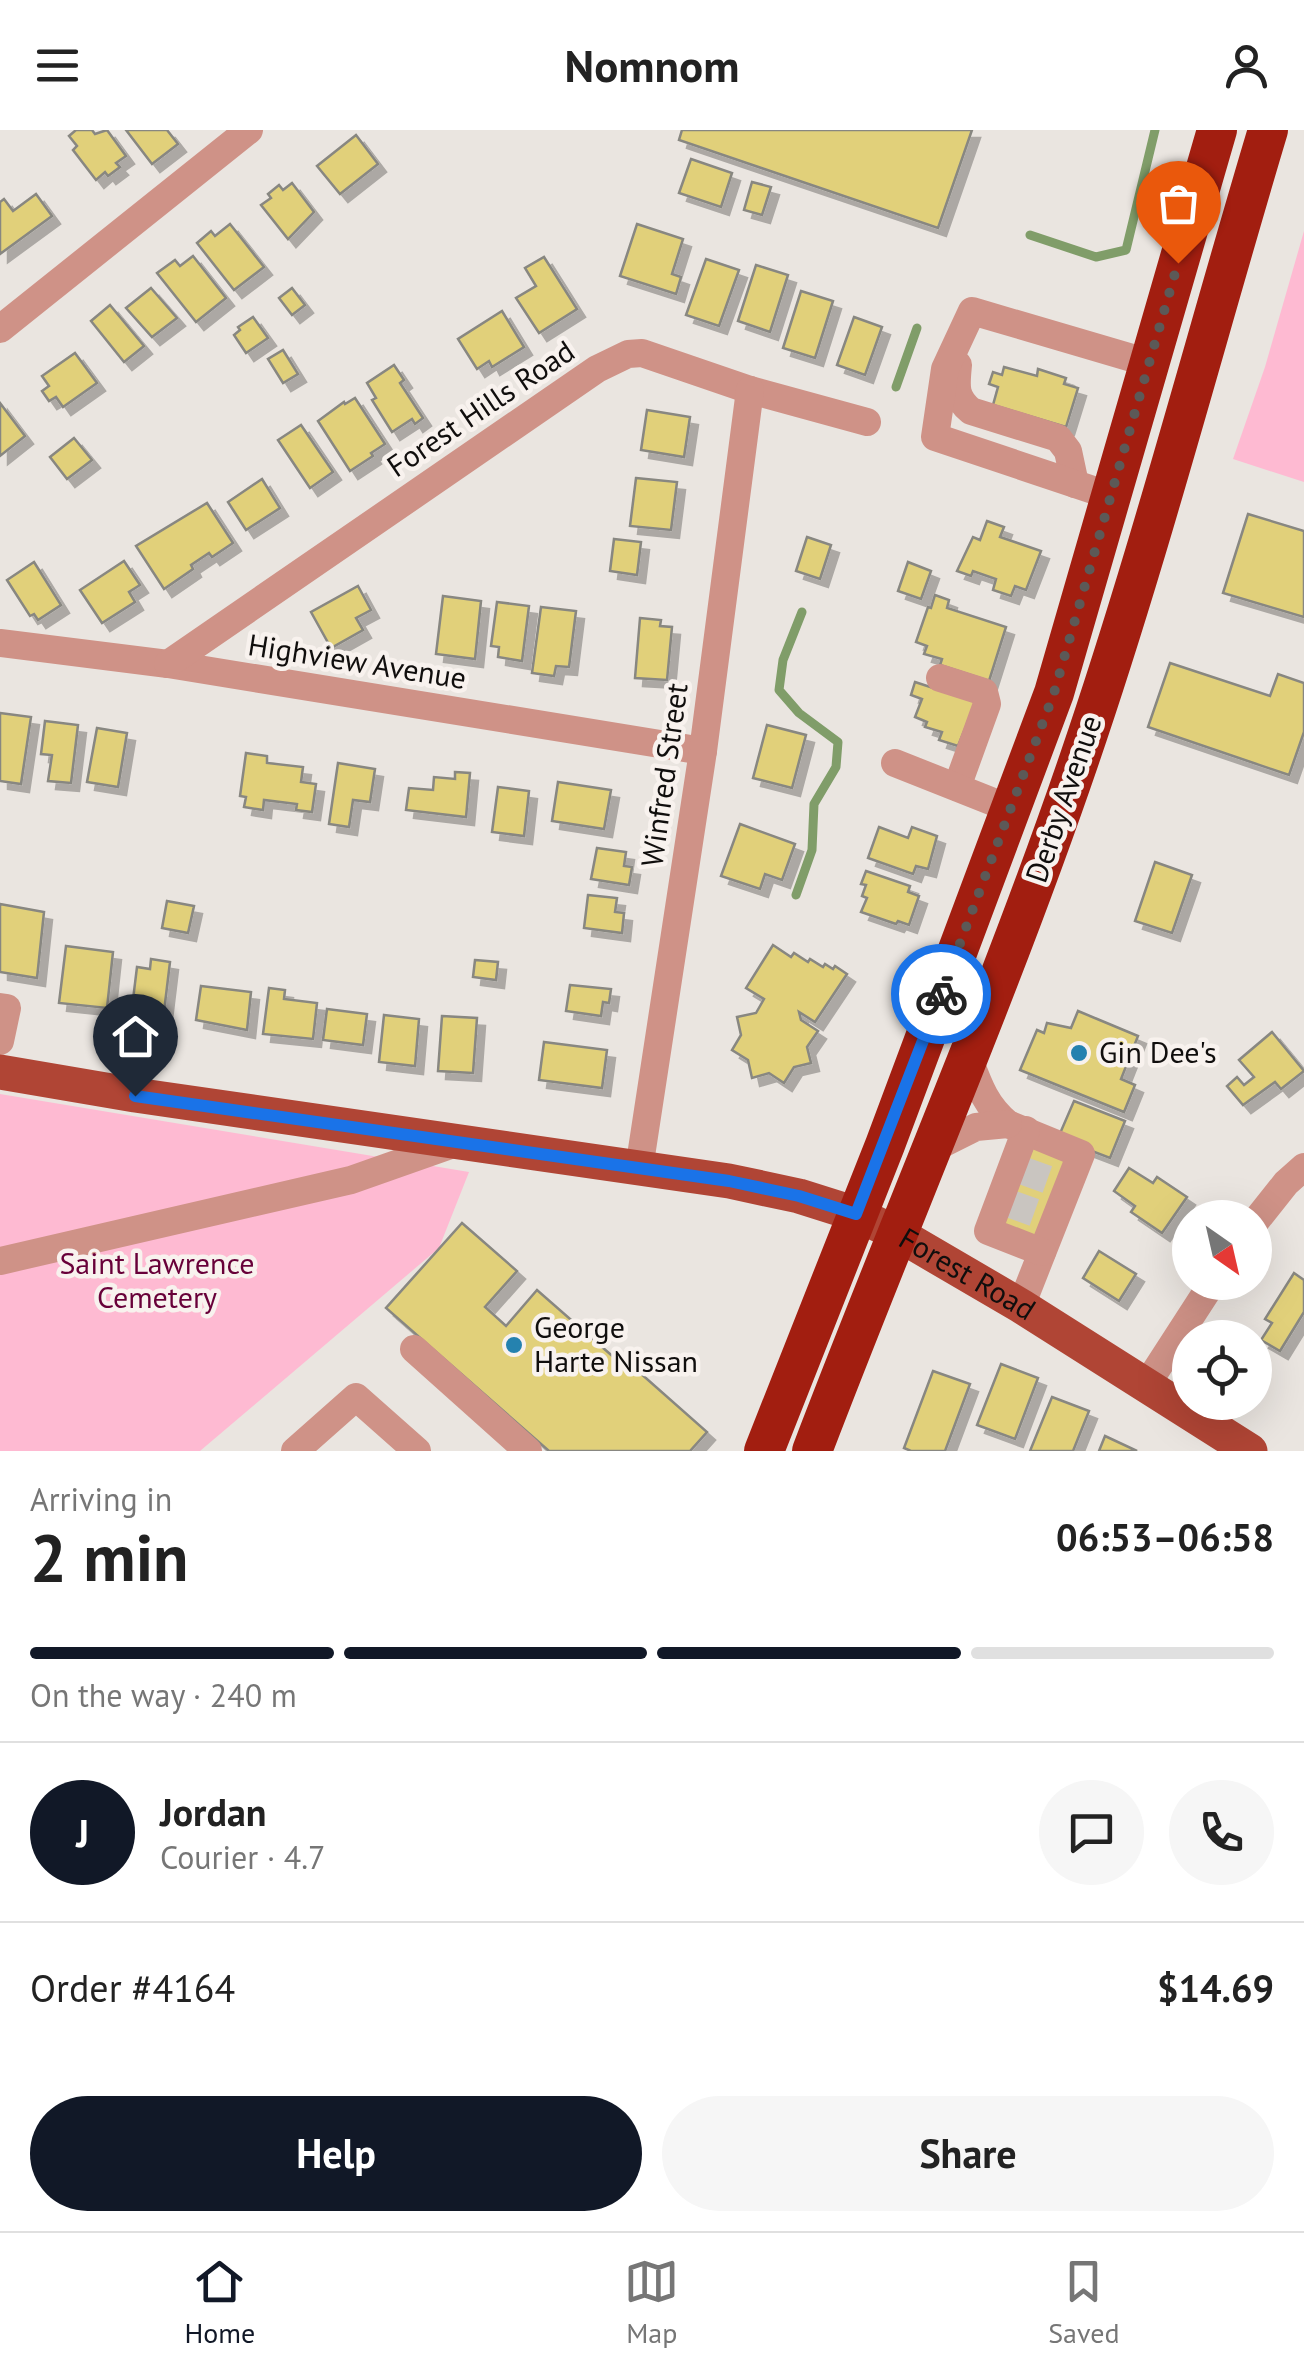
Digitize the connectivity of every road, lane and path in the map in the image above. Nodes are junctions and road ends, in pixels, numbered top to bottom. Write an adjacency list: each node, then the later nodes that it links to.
1 (1217, 130): 6 (highway, Derby Avenue)
2 (1268, 130): 19 (highway, Derby Avenue)
3 (232, 135): 4 (street)
4 (0, 329)
5 (962, 334): 6 (street); 9 (street); 9 (street)
6 (1149, 363): 9 (highway, Derby Avenue)
7 (750, 390): 8 (street, Forest Hills Road); 11 (street, Forest Hills Road); 13 (street, Winfred Street)
8 (867, 422)
9 (1093, 490): 16 (highway, Derby Avenue)
10 (0, 644): 11 (street, Highview Avenue)
11 (168, 664): 13 (street, Highview Avenue)
12 (940, 678): 15 (street)
13 (702, 750): 25 (street, Winfred Street)
14 (896, 762): 15 (street)
15 (957, 787): 16 (street)
16 (1010, 808): 27 (highway, Derby Avenue)
17 (0, 1007): 18 (street)
18 (0, 1042)
19 (970, 1060): 21 (street); 23 (highway, Derby Avenue)
20 (0, 1072): 22 (main road, Forest Road)
21 (1017, 1127): 23 (street); 29 (street); 29 (street)
22 (456, 1143): 25 (main road, Forest Road); 30 (street)
23 (934, 1148): 28 (highway, Derby Avenue)
24 (1304, 1167): 26 (street)
25 (639, 1169): 27 (main road, Forest Road)
26 (1272, 1201)
27 (856, 1214): 28 (main road, Forest Road); 38 (highway, Derby Avenue)
28 (898, 1234): 32 (main road, Forest Road); 39 (highway, Derby Avenue)
29 (1042, 1252): 32 (street)
30 (0, 1261)
31 (1201, 1300): 34 (street)
32 (1021, 1306): 34 (main road, Forest Road)
33 (414, 1349): 37 (street)
34 (1147, 1384): 40 (main road, Forest Road)
35 (295, 1451): 36 (street)
36 (417, 1451)
37 (528, 1451)
38 (764, 1451)
39 (812, 1451)
40 (1250, 1451)

